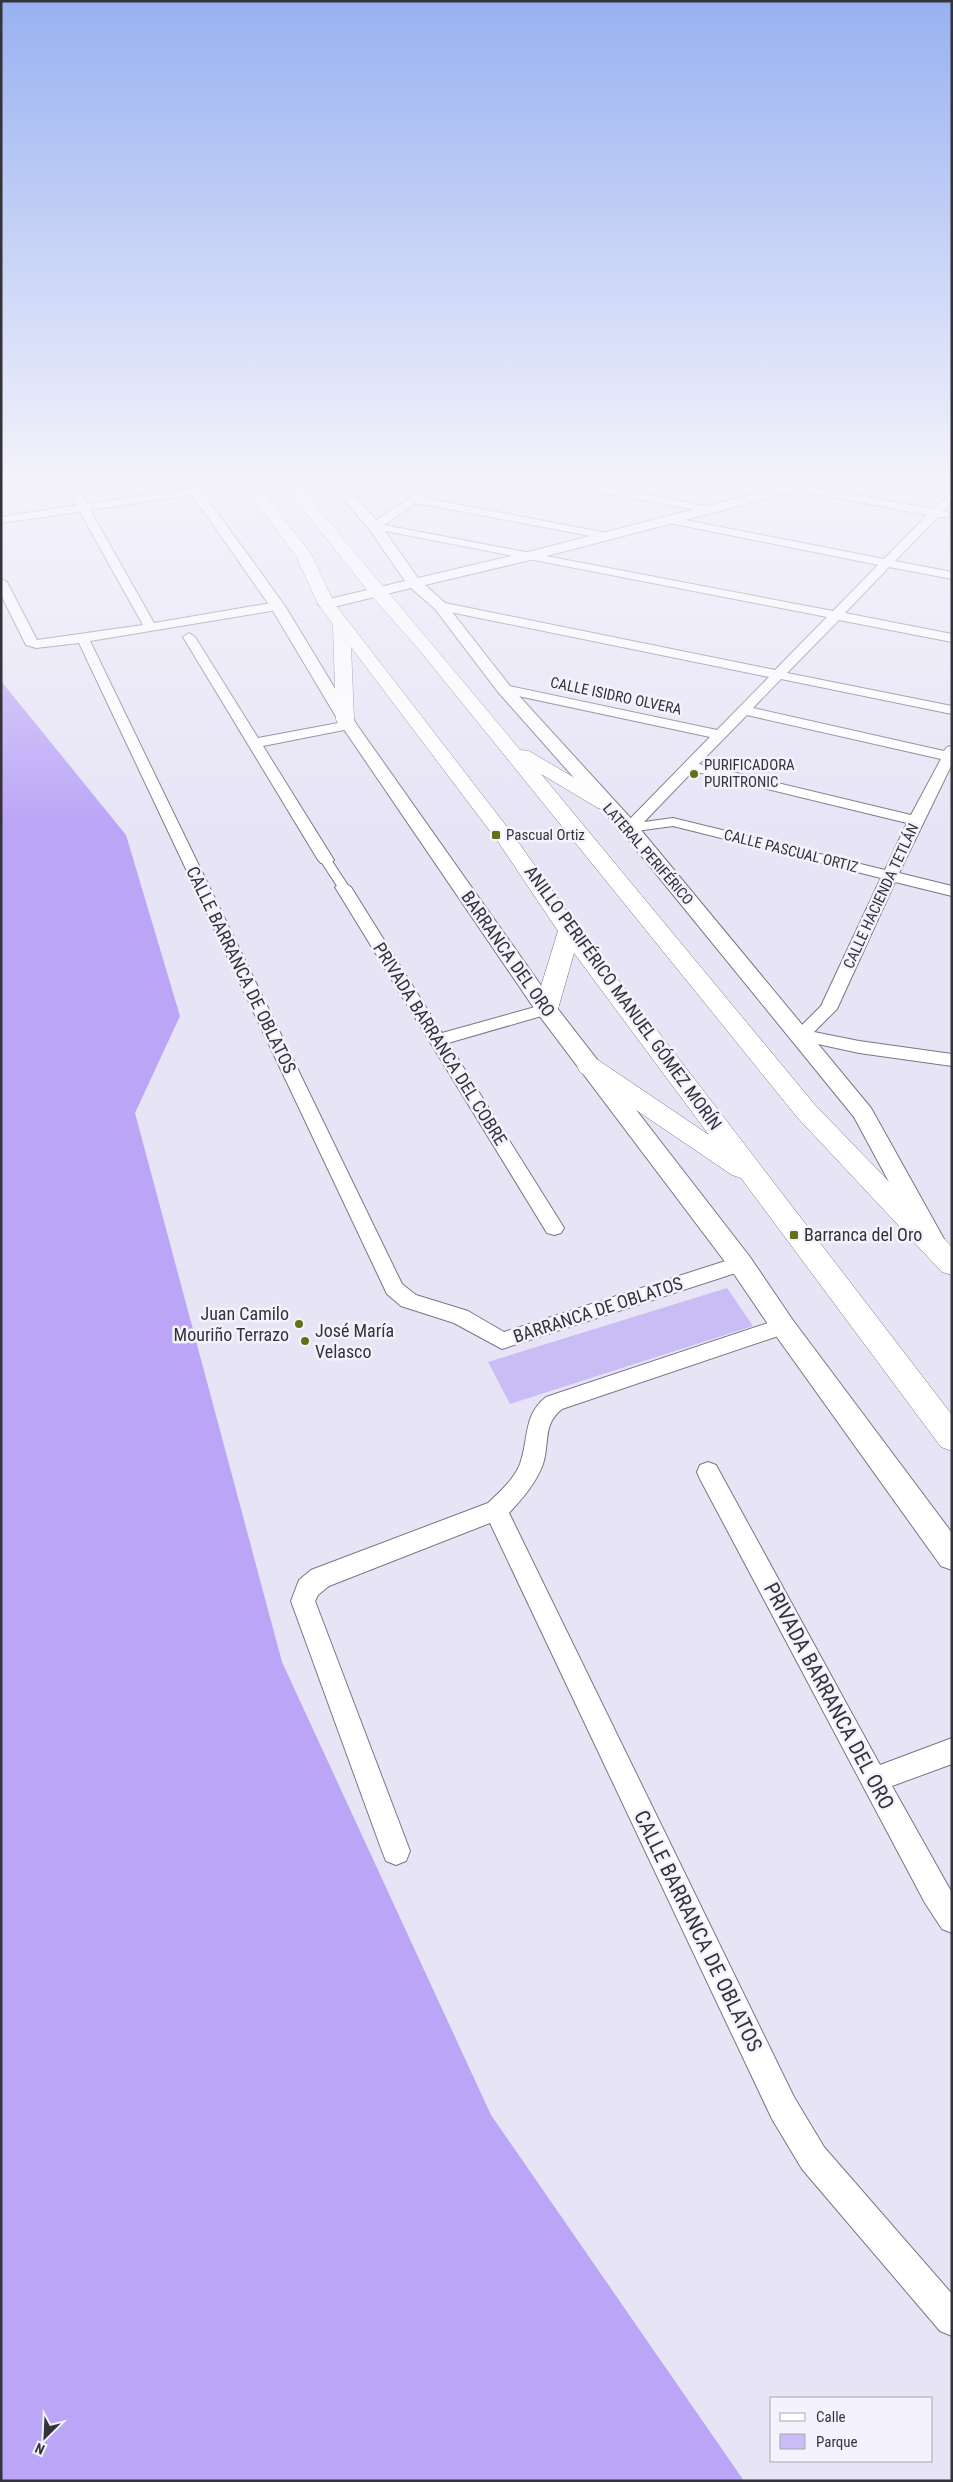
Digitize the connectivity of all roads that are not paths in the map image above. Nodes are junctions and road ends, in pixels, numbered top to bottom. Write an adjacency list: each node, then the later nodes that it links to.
1 (9, 598): 18 (street)
2 (134, 598): 15 (street)
3 (271, 598): 11 (street, BARRANCA DEL ORO)
4 (323, 598): 10 (highway, ANILLO PERIFÉRICO MANUEL GÓMEZ MORÍN)
5 (352, 598): 10 (street)
6 (382, 598): 26 (highway)
7 (431, 598): 12 (street, LATERAL PERIFÉRICO)
8 (746, 598): 13 (street)
9 (853, 598): 13 (street)
10 (326, 604): 14 (highway, ANILLO PERIFÉRICO MANUEL GÓMEZ MORÍN)
11 (277, 606): 15 (street); 23 (street, BARRANCA DEL ORO)
12 (440, 606): 19 (street); 20 (street, LATERAL PERIFÉRICO)
13 (836, 616): 17 (street); 19 (street)
14 (341, 622): 23 (highway); 36 (highway, ANILLO PERIFÉRICO MANUEL GÓMEZ MORÍN)
15 (150, 627): 18 (street)
16 (188, 637): 25 (street)
17 (952, 638)
18 (83, 639): 47 (street, CALLE BARRANCA DE OBLATOS)
19 (778, 675): 21 (street); 22 (street)
20 (504, 688): 24 (street, CALLE ISIDRO OLVERA); 29 (street, LATERAL PERIFÉRICO)
21 (744, 710): 24 (street); 27 (street)
22 (952, 710)
23 (347, 722): 25 (street); 37 (street, BARRANCA DEL ORO)
24 (720, 735): 28 (street)
25 (254, 744): 32 (street)
26 (505, 745): 29 (highway); 44 (highway)
27 (951, 754): 30 (street, CALLE HACIENDA TETLÁN)
28 (690, 766): 30 (street); 31 (street)
29 (605, 804): 31 (street, LATERAL PERIFÉRICO)
30 (916, 821): 33 (street, CALLE HACIENDA TETLÁN)
31 (629, 828): 33 (street, CALLE PASCUAL ORTIZ); 38 (street, LATERAL PERIFÉRICO)
32 (326, 860): 34 (street, PRIVADA BARRANCA DEL COBRE)
33 (892, 876): 35 (street, CALLE PASCUAL ORTIZ); 38 (street, CALLE HACIENDA TETLÁN)
34 (343, 887): 39 (street, PRIVADA BARRANCA DEL COBRE)
35 (952, 891)
36 (569, 931): 37 (highway); 42 (highway, ANILLO PERIFÉRICO MANUEL GÓMEZ MORÍN)
37 (546, 1009): 39 (street); 41 (street, BARRANCA DEL ORO)
38 (801, 1035): 40 (street); 44 (street, LATERAL PERIFÉRICO)
39 (438, 1040): 43 (street, PRIVADA BARRANCA DEL COBRE)
40 (952, 1060)
41 (589, 1066): 42 (highway); 45 (street, BARRANCA DEL ORO)
42 (760, 1182): 49 (highway, ANILLO PERIFÉRICO MANUEL GÓMEZ MORÍN)
43 (554, 1228)
44 (935, 1245): 46 (highway)
45 (741, 1264): 47 (street, BARRANCA DE OBLATOS); 48 (street, BARRANCA DEL ORO)
46 (952, 1265)
47 (402, 1299)
48 (783, 1326): 51 (street); 52 (street, BARRANCA DEL ORO)
49 (952, 1438)
50 (708, 1472): 54 (street, PRIVADA BARRANCA DEL ORO)
51 (496, 1510): 55 (street); 57 (street, CALLE BARRANCA DE OBLATOS)
52 (952, 1557)
53 (952, 1751): 54 (street)
54 (874, 1780): 56 (street, PRIVADA BARRANCA DEL ORO)
55 (396, 1851)
56 (952, 1919)
57 (952, 2319)

